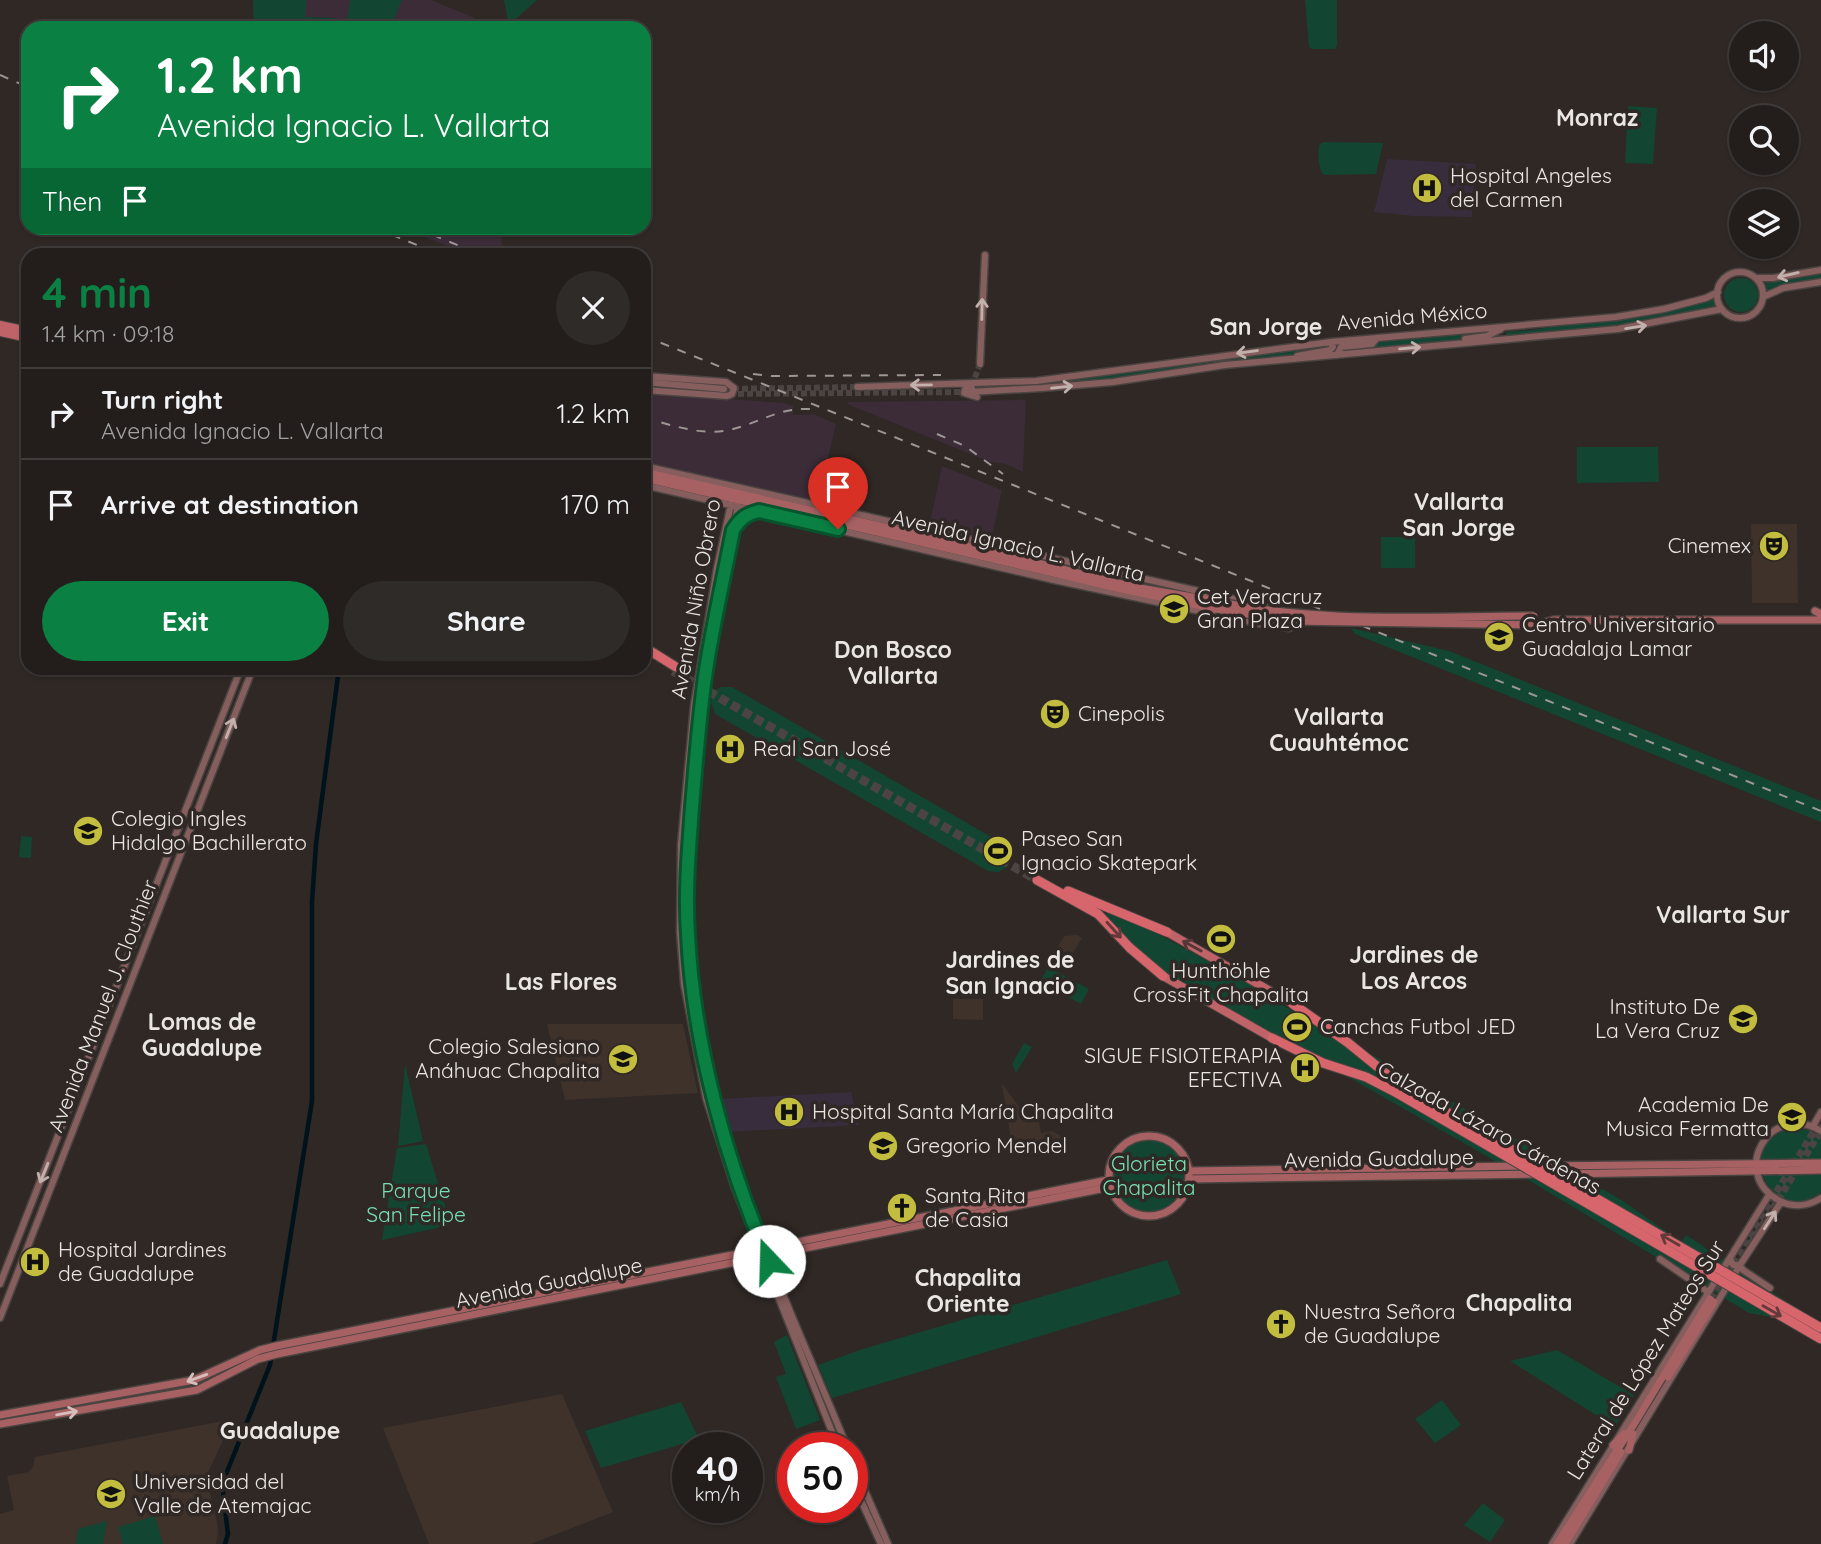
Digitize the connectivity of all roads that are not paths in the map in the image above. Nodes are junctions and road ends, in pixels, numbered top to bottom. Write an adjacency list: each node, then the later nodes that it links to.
1 (985, 255): 20 (main road, one-way to 1)
2 (1821, 270): 3 (main road, one-way to 3)
3 (1756, 278): 5 (main road); 6 (main road)
4 (1821, 282): 6 (main road)
5 (1718, 292): 7 (main road); 8 (main road, Avenida México)
6 (1763, 297): 7 (main road)
7 (1722, 309): 15 (main road, Avenida México, one-way to 7)
8 (1558, 323): 10 (main road, Avenida México); 15 (main road)
9 (0, 325): 11 (highway)
10 (1503, 327): 14 (main road, Avenida México); 17 (main road)
11 (21, 330)
12 (0, 332): 13 (highway)
13 (21, 336)
14 (1377, 338): 16 (main road, Avenida México); 18 (main road)
15 (1494, 340): 17 (main road, Avenida México)
16 (1332, 342): 19 (main road); 22 (main road, Avenida México, one-way to 22)
17 (1454, 344): 18 (main road, Avenida México, one-way to 17)
18 (1337, 355): 19 (main road, Avenida México)
19 (1289, 359): 27 (main road, Avenida México, one-way to 19)
20 (980, 364)
21 (651, 377): 26 (main road)
22 (1037, 381): 24 (main road, Avenida México, one-way to 24); 28 (main road)
23 (651, 383): 25 (main road)
24 (857, 387)
25 (651, 389)
26 (651, 390)
27 (969, 391)
28 (977, 397)
29 (651, 468): 33 (main road, Avenida Ignacio L. Vallarta)
30 (651, 474): 33 (main road, Avenida Ignacio L. Vallarta)
31 (651, 479): 33 (main road, Avenida Ignacio L. Vallarta)
32 (651, 486): 33 (main road, Avenida Ignacio L. Vallarta)
33 (736, 496): 34 (main road, Avenida Ignacio L. Vallarta); 35 (main road, Avenida Niño Obrero); 36 (main road, Avenida Ignacio L. Vallarta); 37 (main road, Avenida Ignacio L. Vallarta); 43 (main road, Avenida Ignacio L. Vallarta); 66 (main road, Avenida Niño Obrero)
34 (759, 511): 35 (main road); 42 (main road, Avenida Ignacio L. Vallarta)
35 (733, 530): 66 (main road, Avenida Niño Obrero)
36 (960, 539): 37 (main road); 38 (main road, Avenida Ignacio L. Vallarta)
37 (941, 540): 41 (main road, Avenida Ignacio L. Vallarta)
38 (992, 546): 39 (main road); 42 (main road, Avenida Ignacio L. Vallarta)
39 (1049, 562)
40 (1081, 569): 41 (main road)
41 (1134, 587): 44 (main road, Avenida Ignacio L. Vallarta)
42 (1096, 589): 43 (main road)
43 (1122, 589): 44 (main road, Avenida Ignacio L. Vallarta)
44 (1216, 605): 45 (main road, Avenida Ignacio L. Vallarta, bridge)
45 (1821, 620)
46 (651, 652): 47 (highway)
47 (651, 657)
48 (238, 675): 70 (main road, Avenida Manuel J. Clouthier, one-way to 70)
49 (250, 675): 73 (main road, Avenida Manuel J. Clouthier, one-way to 49)
50 (1167, 932): 51 (highway, Calzada Lázaro Cárdenas, one-way to 51); 52 (highway, Calzada Lázaro Cárdenas, one-way to 50)
51 (1163, 976): 53 (highway, Calzada Lázaro Cárdenas)
52 (1293, 1004): 54 (highway, Calzada Lázaro Cárdenas)
53 (1272, 1038): 54 (highway, Calzada Lázaro Cárdenas)
54 (1399, 1089): 75 (highway, Calzada Lázaro Cárdenas, one-way to 54, bridge); 76 (highway, Calzada Lázaro Cárdenas, one-way to 76, bridge)
55 (1821, 1112): 56 (main road)
56 (1813, 1126): 57 (main road); 59 (main road)
57 (1821, 1131)
58 (1821, 1163): 59 (main road)
59 (1756, 1167): 60 (main road, Avenida Guadalupe); 61 (main road, Avenida Guadalupe); 63 (main road)
60 (1821, 1170)
61 (1189, 1175): 62 (main road); 62 (main road)
62 (1109, 1184): 66 (main road, Avenida Guadalupe)
63 (1769, 1195): 65 (main road); 67 (main road, Lateral de López Mateos Sur)
64 (1821, 1198): 65 (main road)
65 (1781, 1202): 69 (main road, Lateral de López Mateos Sur, one-way to 65)
66 (763, 1254): 77 (main road, Avenida Guadalupe); 78 (main road, Avenida Niño Obrero)
67 (1731, 1256): 69 (main road); 72 (main road, Lateral de López Mateos Sur)
68 (1660, 1259): 72 (main road)
69 (1740, 1265): 71 (main road); 72 (main road, Lateral de López Mateos Sur)
70 (0, 1284)
71 (1770, 1288)
72 (1713, 1297): 80 (main road); 84 (main road); 85 (main road, Lateral de López Mateos Sur); 86 (main road, Lateral de López Mateos Sur)
73 (4, 1299): 74 (main road, Avenida Manuel J. Clouthier)
74 (0, 1318)
75 (1821, 1328)
76 (1821, 1339)
77 (264, 1353): 79 (main road, Avenida Guadalupe, one-way to 79); 81 (main road, Avenida Guadalupe, one-way to 77)
78 (822, 1395): 82 (main road, Avenida Niño Obrero); 83 (main road, Avenida Niño Obrero)
79 (0, 1415)
80 (1636, 1421): 85 (main road); 91 (main road)
81 (0, 1424)
82 (833, 1432)
83 (840, 1432)
84 (1633, 1434): 86 (main road); 92 (main road)
85 (1613, 1445): 91 (main road, Lateral de López Mateos Sur)
86 (1629, 1450): 93 (main road, Lateral de López Mateos Sur)
87 (868, 1498): 90 (main road)
88 (868, 1516): 89 (main road)
89 (881, 1544)
90 (888, 1544)
91 (1555, 1544)
92 (1564, 1544)
93 (1570, 1544)

